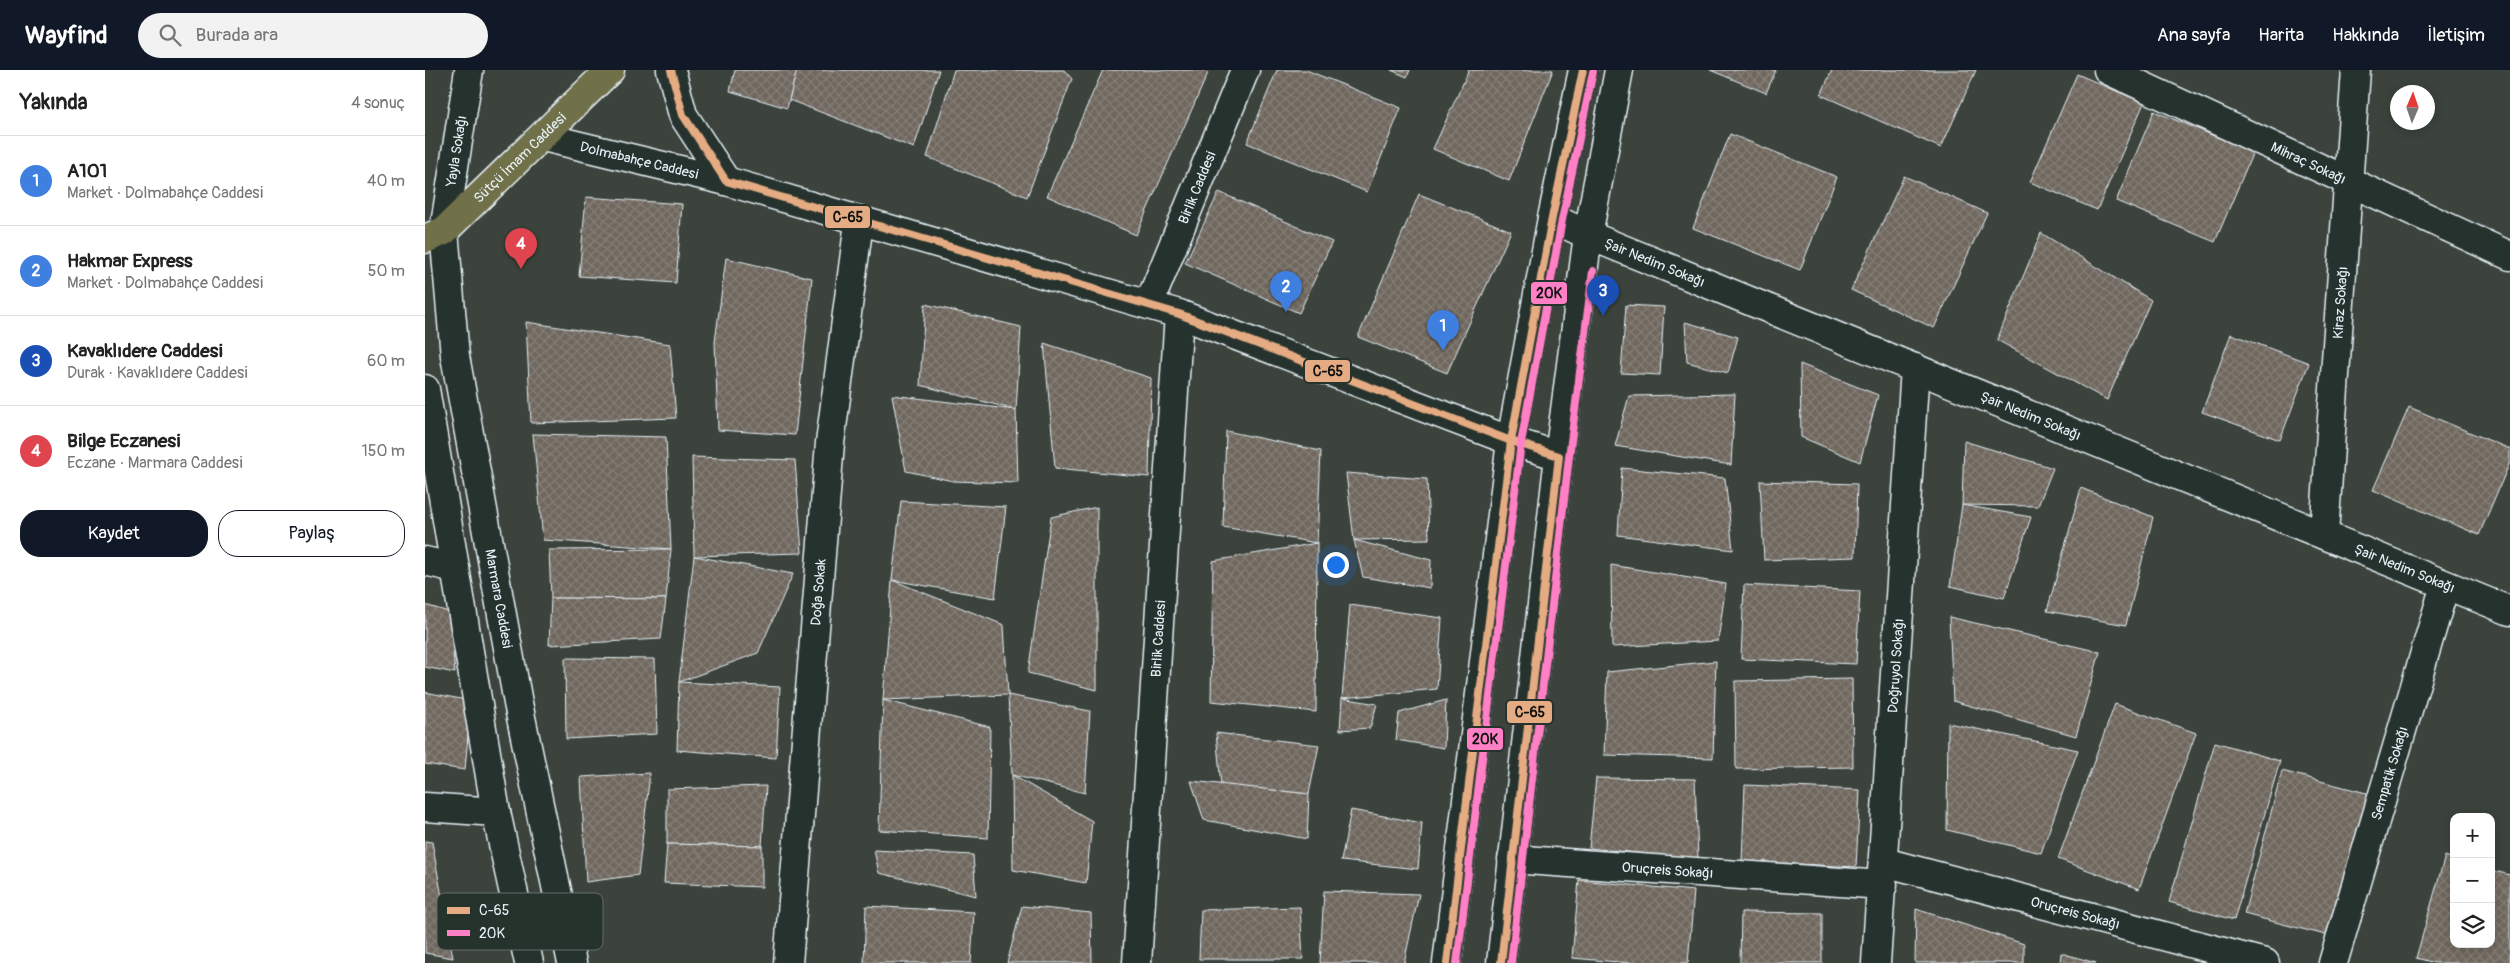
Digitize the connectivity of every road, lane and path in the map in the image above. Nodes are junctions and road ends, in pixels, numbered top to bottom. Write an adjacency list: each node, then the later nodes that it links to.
1 (469, 70): 14 (street, Yayla Sokağı)
2 (610, 70): 9 (main road, Sütçü İmam Caddesi)
3 (671, 70): 10 (street)
4 (1245, 70): 17 (street, Birlik Caddesi)
5 (1583, 70): 12 (street)
6 (1619, 70): 15 (street)
7 (2108, 70): 11 (street, Mihraç Sokağı)
8 (2356, 70): 11 (street, Kiraz Sokağı)
9 (543, 137): 10 (street, Dolmabahçe Caddesi); 14 (main road, Sütçü İmam Caddesi)
10 (725, 181): 13 (street, Dolmabahçe Caddesi)
11 (2348, 183): 16 (street, Mihraç Sokağı); 23 (street, Kiraz Sokağı)
12 (1552, 218): 15 (street, Şair Nedim Sokağı); 21 (street)
13 (859, 222): 17 (street, Dolmabahçe Caddesi); 38 (street, Doğa Sokak)
14 (435, 235): 33 (street, Marmara Caddesi)
15 (1588, 235): 19 (street, Şair Nedim Sokağı); 22 (street)
16 (2510, 256)
17 (1149, 304): 18 (street, Dolmabahçe Caddesi)
18 (1179, 314): 21 (street, Dolmabahçe Caddesi); 39 (street, Birlik Caddesi)
19 (1915, 368): 23 (street, Şair Nedim Sokağı); 31 (street, Doğruyol Sokağı)
20 (425, 389): 25 (street)
21 (1511, 441): 22 (street, Dolmabahçe Caddesi); 40 (street)
22 (1559, 456): 30 (street)
23 (2325, 534): 26 (street, Şair Nedim Sokağı)
24 (425, 561): 25 (street)
25 (455, 568): 29 (street)
26 (2445, 586): 27 (street, Şair Nedim Sokağı); 44 (street, Sempatik Sokağı)
27 (2510, 611)
28 (425, 807): 29 (street)
29 (496, 812): 32 (street)
30 (1512, 859): 31 (street, Oruçreis Sokağı); 41 (street)
31 (1884, 873): 42 (street, Doğruyol Sokağı); 43 (street, Oruçreis Sokağı)
32 (514, 893)
33 (557, 893)
34 (526, 950): 36 (street)
35 (569, 950): 37 (street, Marmara Caddesi)
36 (529, 963)
37 (572, 963)
38 (788, 963)
39 (1137, 963)
40 (1447, 963)
41 (1501, 963)
42 (1876, 963)
43 (2265, 963)
44 (2333, 963)

